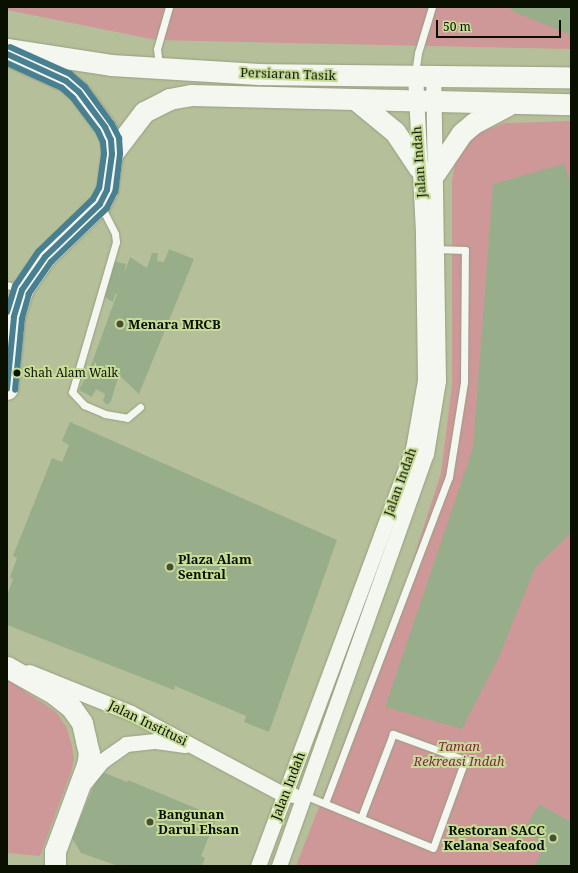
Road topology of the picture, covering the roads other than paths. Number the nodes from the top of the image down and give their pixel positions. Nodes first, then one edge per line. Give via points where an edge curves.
1 (169, 7) edge
2 (432, 7) edge
3 (7, 49) edge
4 (7, 54) edge
5 (159, 68) junction
6 (424, 76) junction
7 (571, 77) edge
8 (356, 100) junction
9 (424, 102) junction
10 (510, 104) junction
11 (571, 104) edge
12 (112, 154) junction
13 (427, 171) junction
14 (100, 204) junction
15 (436, 249) junction
16 (14, 288) edge
17 (7, 389) edge
18 (140, 407) dead end
19 (10, 668) edge
20 (196, 746) junction
21 (75, 794) junction
22 (284, 794) junction
23 (304, 795) junction
24 (325, 803) junction
25 (361, 818) junction
26 (55, 866) edge
27 (258, 866) edge
28 (279, 866) edge

1 - 5 lane via 157,49
2 - 6 lane via 418,53
3 - 5 main road, Persiaran Tasik via 111,65
4 - 12 main road via 66,81 79,92 105,128
5 - 6 main road, Persiaran Tasik via 259,74
6 - 7 main road, Persiaran Tasik
6 - 9 street, Jalan Indah
8 - 9 main road, Persiaran Tasik
8 - 12 main road, Persiaran Tasik via 191,95 169,99 144,112
8 - 13 main road via 395,132
9 - 10 main road, Persiaran Tasik
9 - 13 street, Jalan Indah
10 - 11 main road, Persiaran Tasik
10 - 13 main road via 462,132
12 - 14 main road via 107,190
13 - 15 street, Jalan Indah
13 - 22 street, Jalan Indah via 423,232 425,380 413,449
14 - 16 main road
14 - 18 lane via 116,234 116,242 72,392 84,405 105,414 127,418
15 - 23 street, Jalan Indah via 438,381 426,454
15 - 24 lane via 465,250 464,382 449,476
16 - 17 main road via 14,317
19 - 20 street, Jalan Institusi via 34,672 131,713
19 - 21 main road via 57,696 71,707 82,723 88,753
20 - 21 street via 156,741 126,744 102,761
20 - 22 street, Jalan Institusi
21 - 26 main road via 55,851
22 - 23 street
22 - 27 street, Jalan Indah
23 - 24 lane
23 - 28 street, Jalan Indah
24 - 25 lane
25 - 25 lane via 433,848 465,760 393,734

